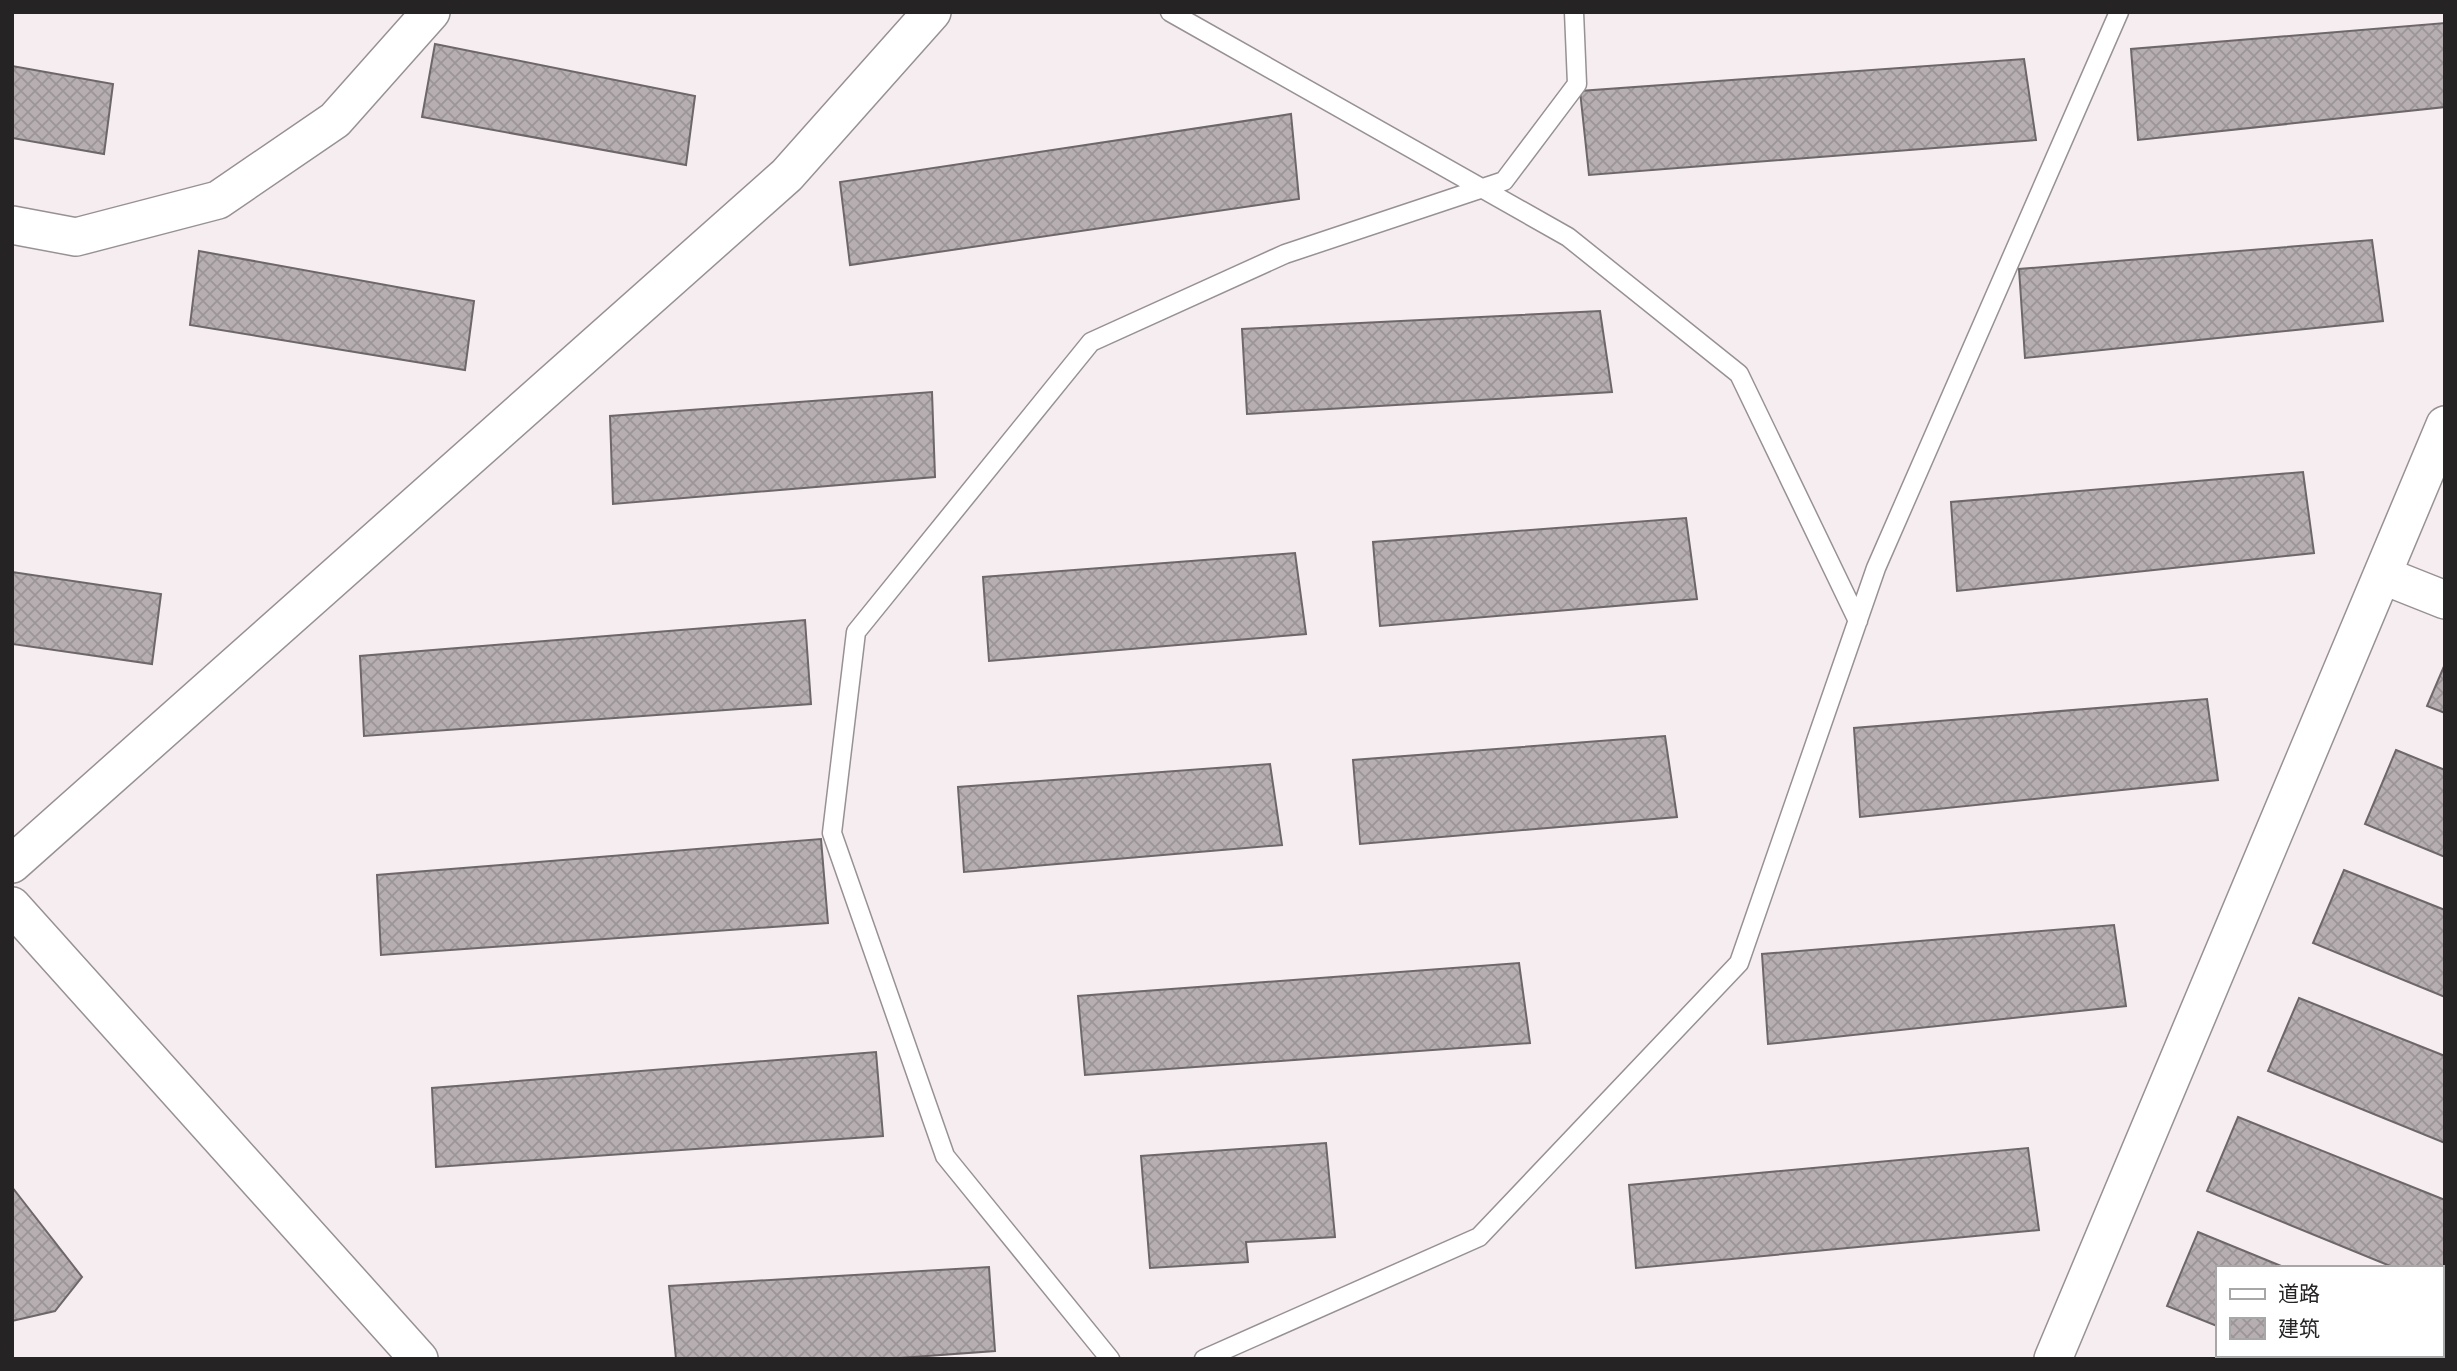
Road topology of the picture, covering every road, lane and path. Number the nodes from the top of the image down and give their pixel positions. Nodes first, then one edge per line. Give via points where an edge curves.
1 (430, 12) edge
2 (932, 12) edge
3 (1170, 12) edge
4 (1574, 12) edge
5 (2119, 12) edge
6 (1482, 188) junction
7 (12, 225) edge
8 (2445, 425) edge
9 (2382, 575) junction
10 (2445, 600) edge
11 (1858, 621) junction
12 (12, 864) edge
13 (12, 906) edge
14 (419, 1359) edge
15 (1110, 1359) edge
16 (1204, 1359) edge
17 (2053, 1359) edge

1 - 7 street via 335,120 218,200 76,237
2 - 12 street via 787,174
3 - 6 lane
4 - 6 lane via 1577,84 1504,181
5 - 11 lane
6 - 11 lane via 1569,237 1739,374
6 - 15 lane via 1285,254 1091,342 856,632 832,834 945,1156
8 - 9 street
9 - 10 street
9 - 17 street
11 - 16 lane via 1739,963 1479,1237
13 - 14 street

